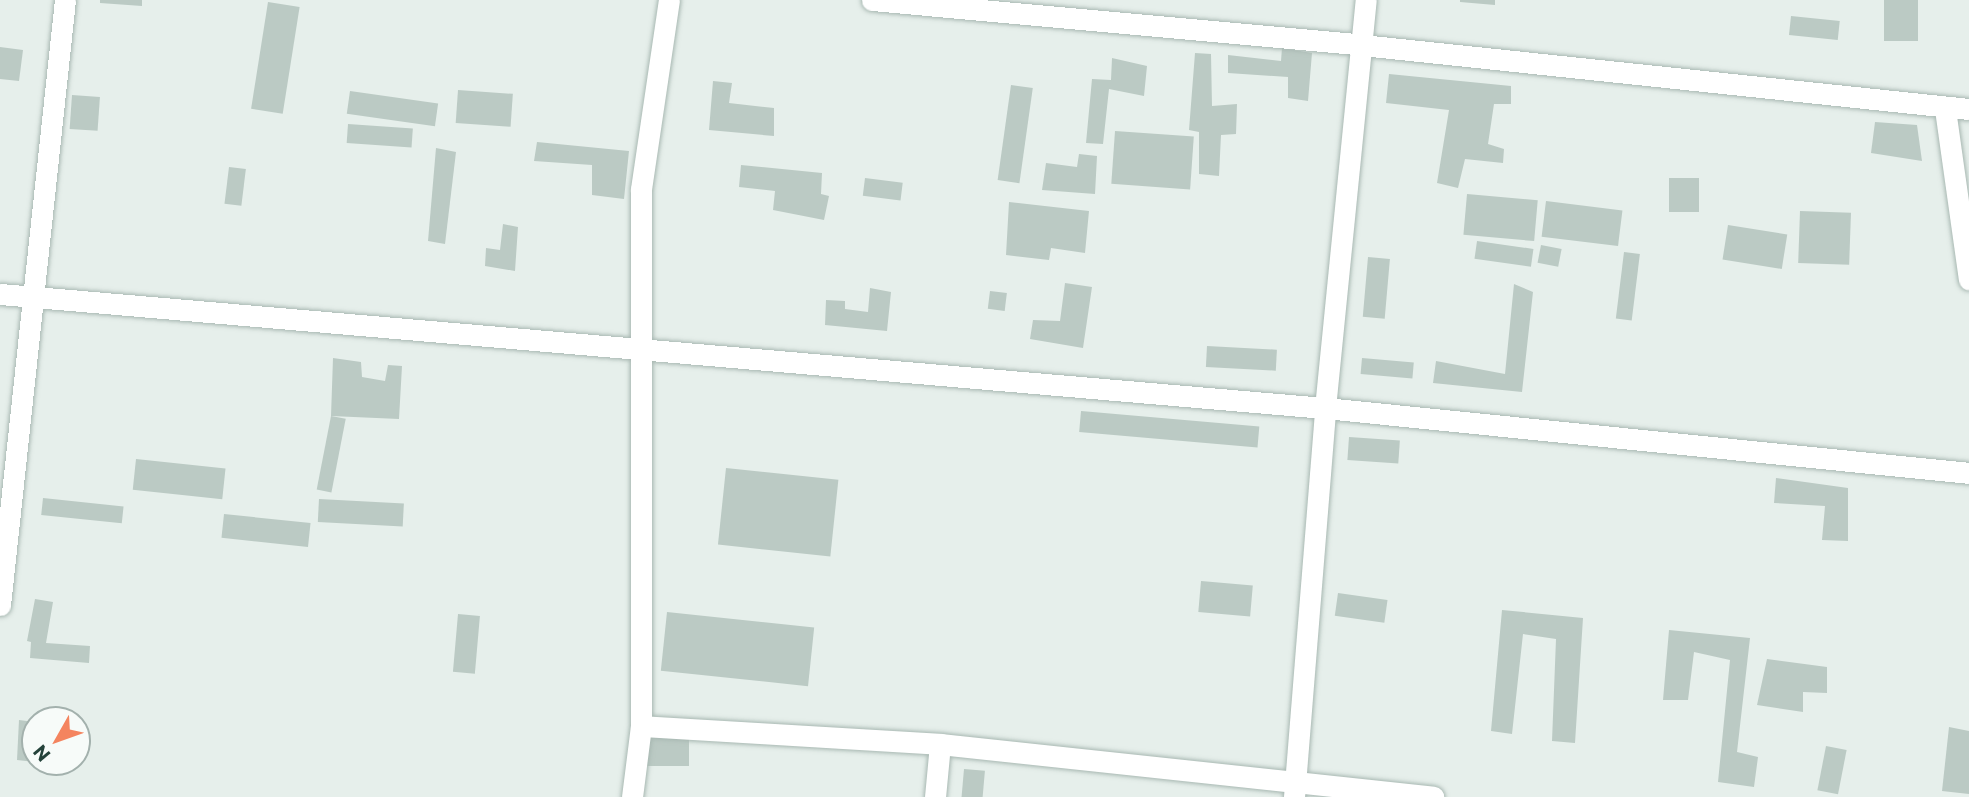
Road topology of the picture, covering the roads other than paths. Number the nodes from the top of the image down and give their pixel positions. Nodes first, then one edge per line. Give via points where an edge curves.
1 (65, 0) edge
2 (669, 0) edge
3 (872, 0) edge
4 (1366, 0) edge
5 (1362, 45) junction
6 (1945, 109) junction
7 (1969, 109) edge
8 (1969, 279) edge
9 (0, 294) edge
10 (33, 298) junction
11 (641, 352) junction
12 (1325, 408) junction
13 (1969, 473) edge
14 (0, 605) edge
15 (641, 726) junction
16 (940, 744) junction
17 (1294, 790) edge
18 (632, 797) edge
19 (935, 797) edge
20 (1433, 797) edge

1 - 10 street
2 - 11 street via 641,189
3 - 5 street
4 - 5 street
5 - 6 street
5 - 12 street
6 - 7 street
6 - 8 street
9 - 10 street
10 - 11 street
10 - 14 street
11 - 12 street
11 - 15 street
12 - 13 street
12 - 17 street
15 - 16 street
15 - 18 street
16 - 17 street
16 - 19 street
17 - 20 street

